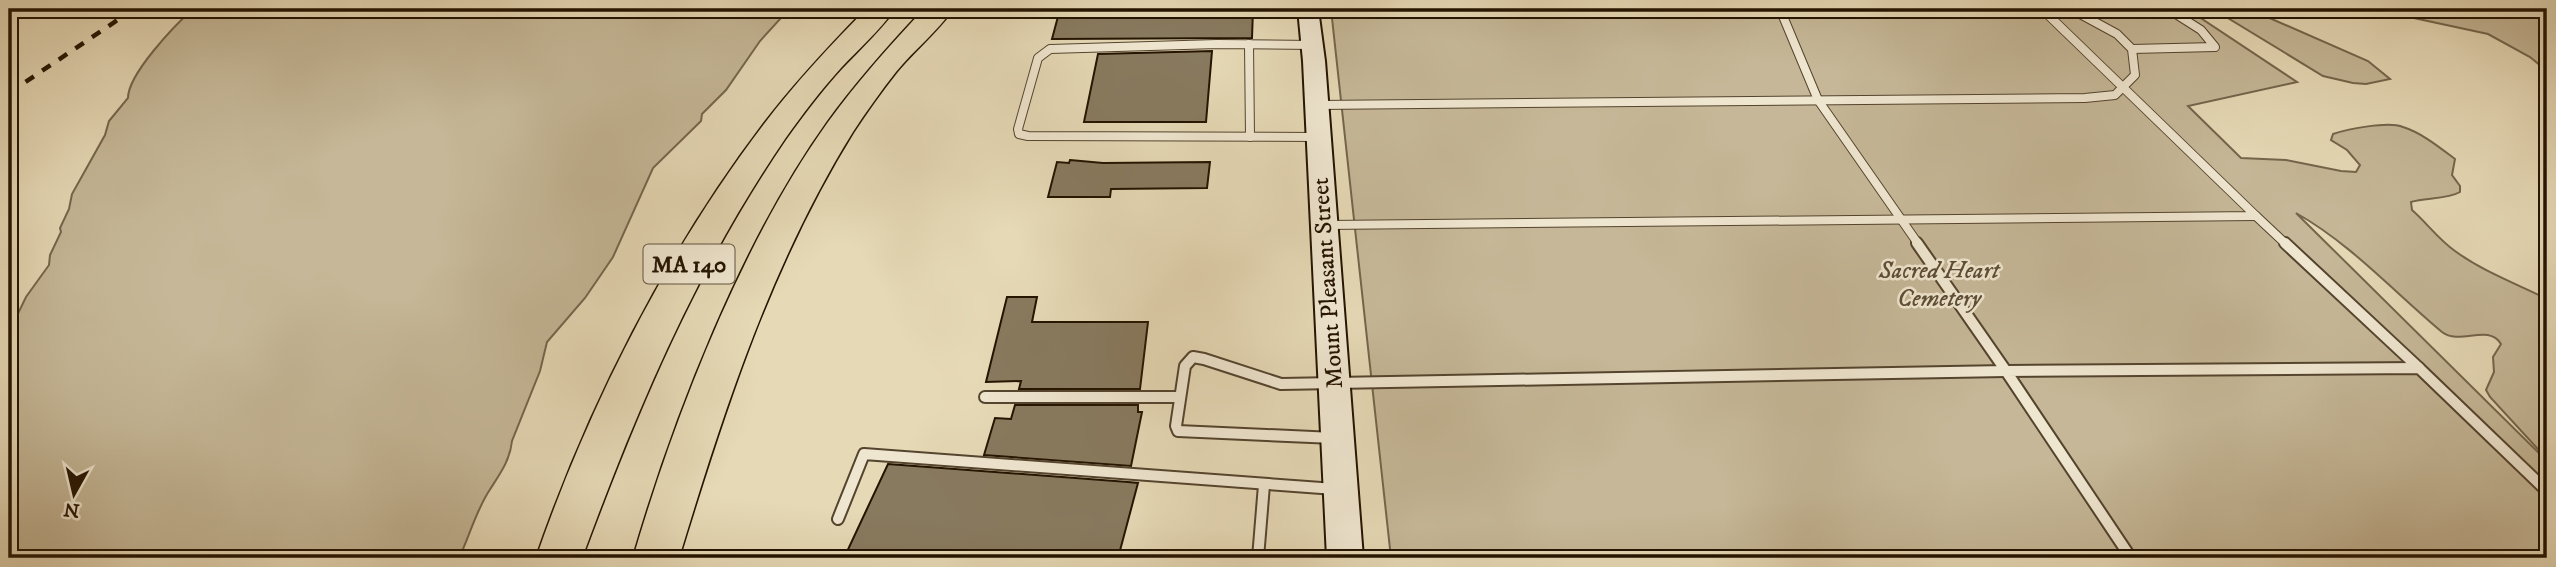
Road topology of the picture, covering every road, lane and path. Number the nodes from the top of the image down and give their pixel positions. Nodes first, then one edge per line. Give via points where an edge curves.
1 (881, 9) edge
2 (939, 9) edge
3 (1308, 9) edge
4 (1345, 9) edge
5 (1394, 9) edge
6 (1780, 9) edge
7 (2042, 9) edge
8 (2071, 9) edge
9 (2168, 9) edge
10 (1249, 44) junction
11 (1312, 45) junction
12 (2132, 50) junction
13 (2125, 88) junction
14 (1818, 100) junction
15 (1317, 105) junction
16 (1250, 137) junction
17 (1318, 137) junction
18 (2256, 216) junction
19 (1899, 219) junction
20 (1323, 225) junction
21 (2419, 368) junction
22 (2006, 371) junction
23 (1334, 382) junction
24 (985, 397) dead end
25 (1180, 397) junction
26 (1337, 439) junction
27 (1264, 485) junction
28 (1340, 489) junction
29 (2547, 491) edge
30 (838, 519) dead end
31 (559, 558) edge
32 (656, 558) edge
33 (1258, 558) edge
34 (1345, 558) edge
35 (2132, 558) edge

1 - 31 highway, MA 140 via 804,93 713,220 634,376
2 - 32 highway, MA 140 via 862,97 785,222 727,356
3 - 11 main road, Mount Pleasant Street
4 - 5 lane
6 - 14 lane
7 - 13 lane
8 - 12 lane via 2117,34
9 - 12 lane via 2212,40 2215,47
10 - 11 lane
10 - 16 lane
10 - 16 lane via 1051,49 1038,58 1018,129 1019,134 1028,136
11 - 15 main road, Mount Pleasant Street
12 - 13 lane via 2135,75
13 - 14 lane via 2115,95 2085,98
13 - 18 lane
14 - 15 lane
14 - 19 lane
15 - 17 main road, Mount Pleasant Street
16 - 17 lane
17 - 20 main road, Mount Pleasant Street
18 - 19 lane
18 - 21 lane
19 - 20 lane
19 - 22 lane
20 - 23 main road, Mount Pleasant Street
21 - 22 lane
21 - 29 lane
22 - 23 lane
22 - 35 lane
23 - 25 lane via 1281,384 1213,359 1193,357 1185,366
23 - 26 main road, Mount Pleasant Street
24 - 25 lane
25 - 26 lane via 1178,431
26 - 28 main road, Mount Pleasant Street
27 - 28 lane
27 - 30 lane via 864,454
27 - 33 lane
28 - 34 main road, Mount Pleasant Street

